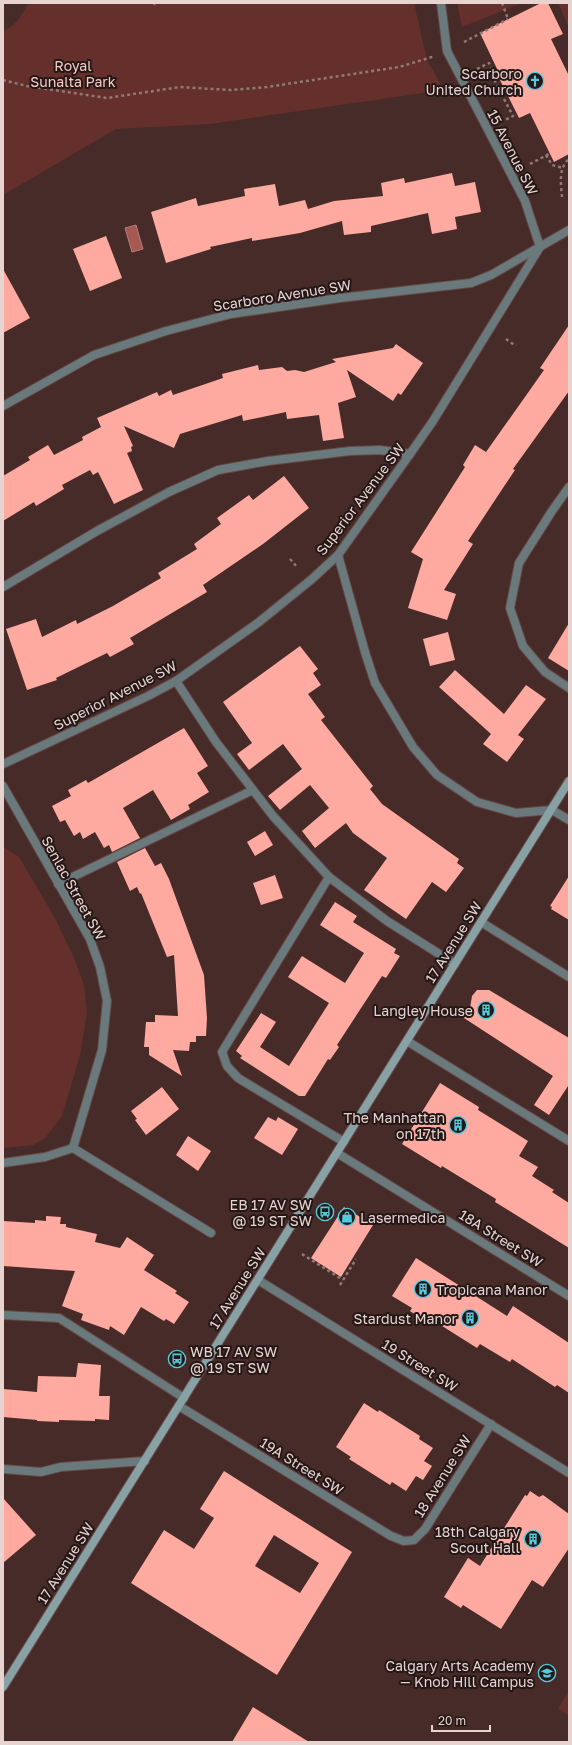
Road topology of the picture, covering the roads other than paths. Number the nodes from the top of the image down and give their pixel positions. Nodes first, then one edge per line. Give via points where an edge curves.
1 (441, 3) edge
2 (569, 230) edge
3 (540, 247) junction
4 (3, 406) edge
5 (410, 454) junction
6 (569, 487) edge
7 (338, 555) junction
8 (3, 587) edge
9 (176, 681) junction
10 (569, 688) edge
11 (3, 764) edge
12 (569, 782) edge
13 (3, 786) edge
14 (254, 790) junction
15 (552, 810) junction
16 (569, 820) edge
17 (329, 877) junction
18 (58, 884) junction
19 (481, 922) junction
20 (455, 964) junction
21 (569, 977) edge
22 (407, 1041) junction
23 (569, 1141) edge
24 (344, 1142) junction
25 (73, 1148) junction
26 (337, 1152) junction
27 (3, 1163) edge
28 (211, 1233) dead end
29 (258, 1280) junction
30 (569, 1296) edge
31 (3, 1315) edge
32 (184, 1398) junction
33 (179, 1406) junction
34 (491, 1424) junction
35 (145, 1461) junction
36 (3, 1469) edge
37 (569, 1474) edge
38 (414, 1540) joint
39 (3, 1687) edge

1 - 3 street, 15 Avenue SW via 447,51 524,201
2 - 3 street, Scarboro Avenue SW
3 - 4 street, Scarboro Avenue SW via 491,275 471,283 231,314 166,331 94,355
3 - 5 street, Superior Avenue SW
5 - 7 street, Superior Avenue SW
5 - 8 street via 380,450 350,451 218,470 169,492 117,520
6 - 10 street via 519,563 510,608 523,646 545,672
7 - 9 street, Superior Avenue SW via 259,622
7 - 15 street via 375,683 412,747 437,774 468,797 516,813
9 - 11 street, Superior Avenue SW
9 - 14 street via 216,742
12 - 15 main road, 17 Avenue SW
13 - 18 street, Senlac Street SW
14 - 17 street via 273,816
14 - 18 street
15 - 16 street
15 - 19 main road, 17 Avenue SW
17 - 20 street via 387,921
17 - 24 street via 222,1052 227,1066 238,1078
18 - 25 street, Senlac Street SW via 90,939 100,967 107,1001 102,1050
19 - 20 main road, 17 Avenue SW
19 - 21 street
20 - 22 main road, 17 Avenue SW
22 - 23 street
22 - 24 main road, 17 Avenue SW
24 - 26 main road, 17 Avenue SW
25 - 27 street via 46,1157
25 - 28 street
26 - 29 main road, 17 Avenue SW
26 - 30 street, 18A Street SW
29 - 32 main road, 17 Avenue SW
29 - 34 street, 19 Street SW
31 - 32 street via 59,1318
32 - 33 main road, 17 Avenue SW
33 - 35 main road, 17 Avenue SW
33 - 38 street, 19A Street SW via 391,1536 404,1541
34 - 37 street, 19 Street SW
34 - 38 street, 18 Avenue SW via 425,1529
35 - 36 street via 61,1467 40,1472
35 - 39 main road, 17 Avenue SW

